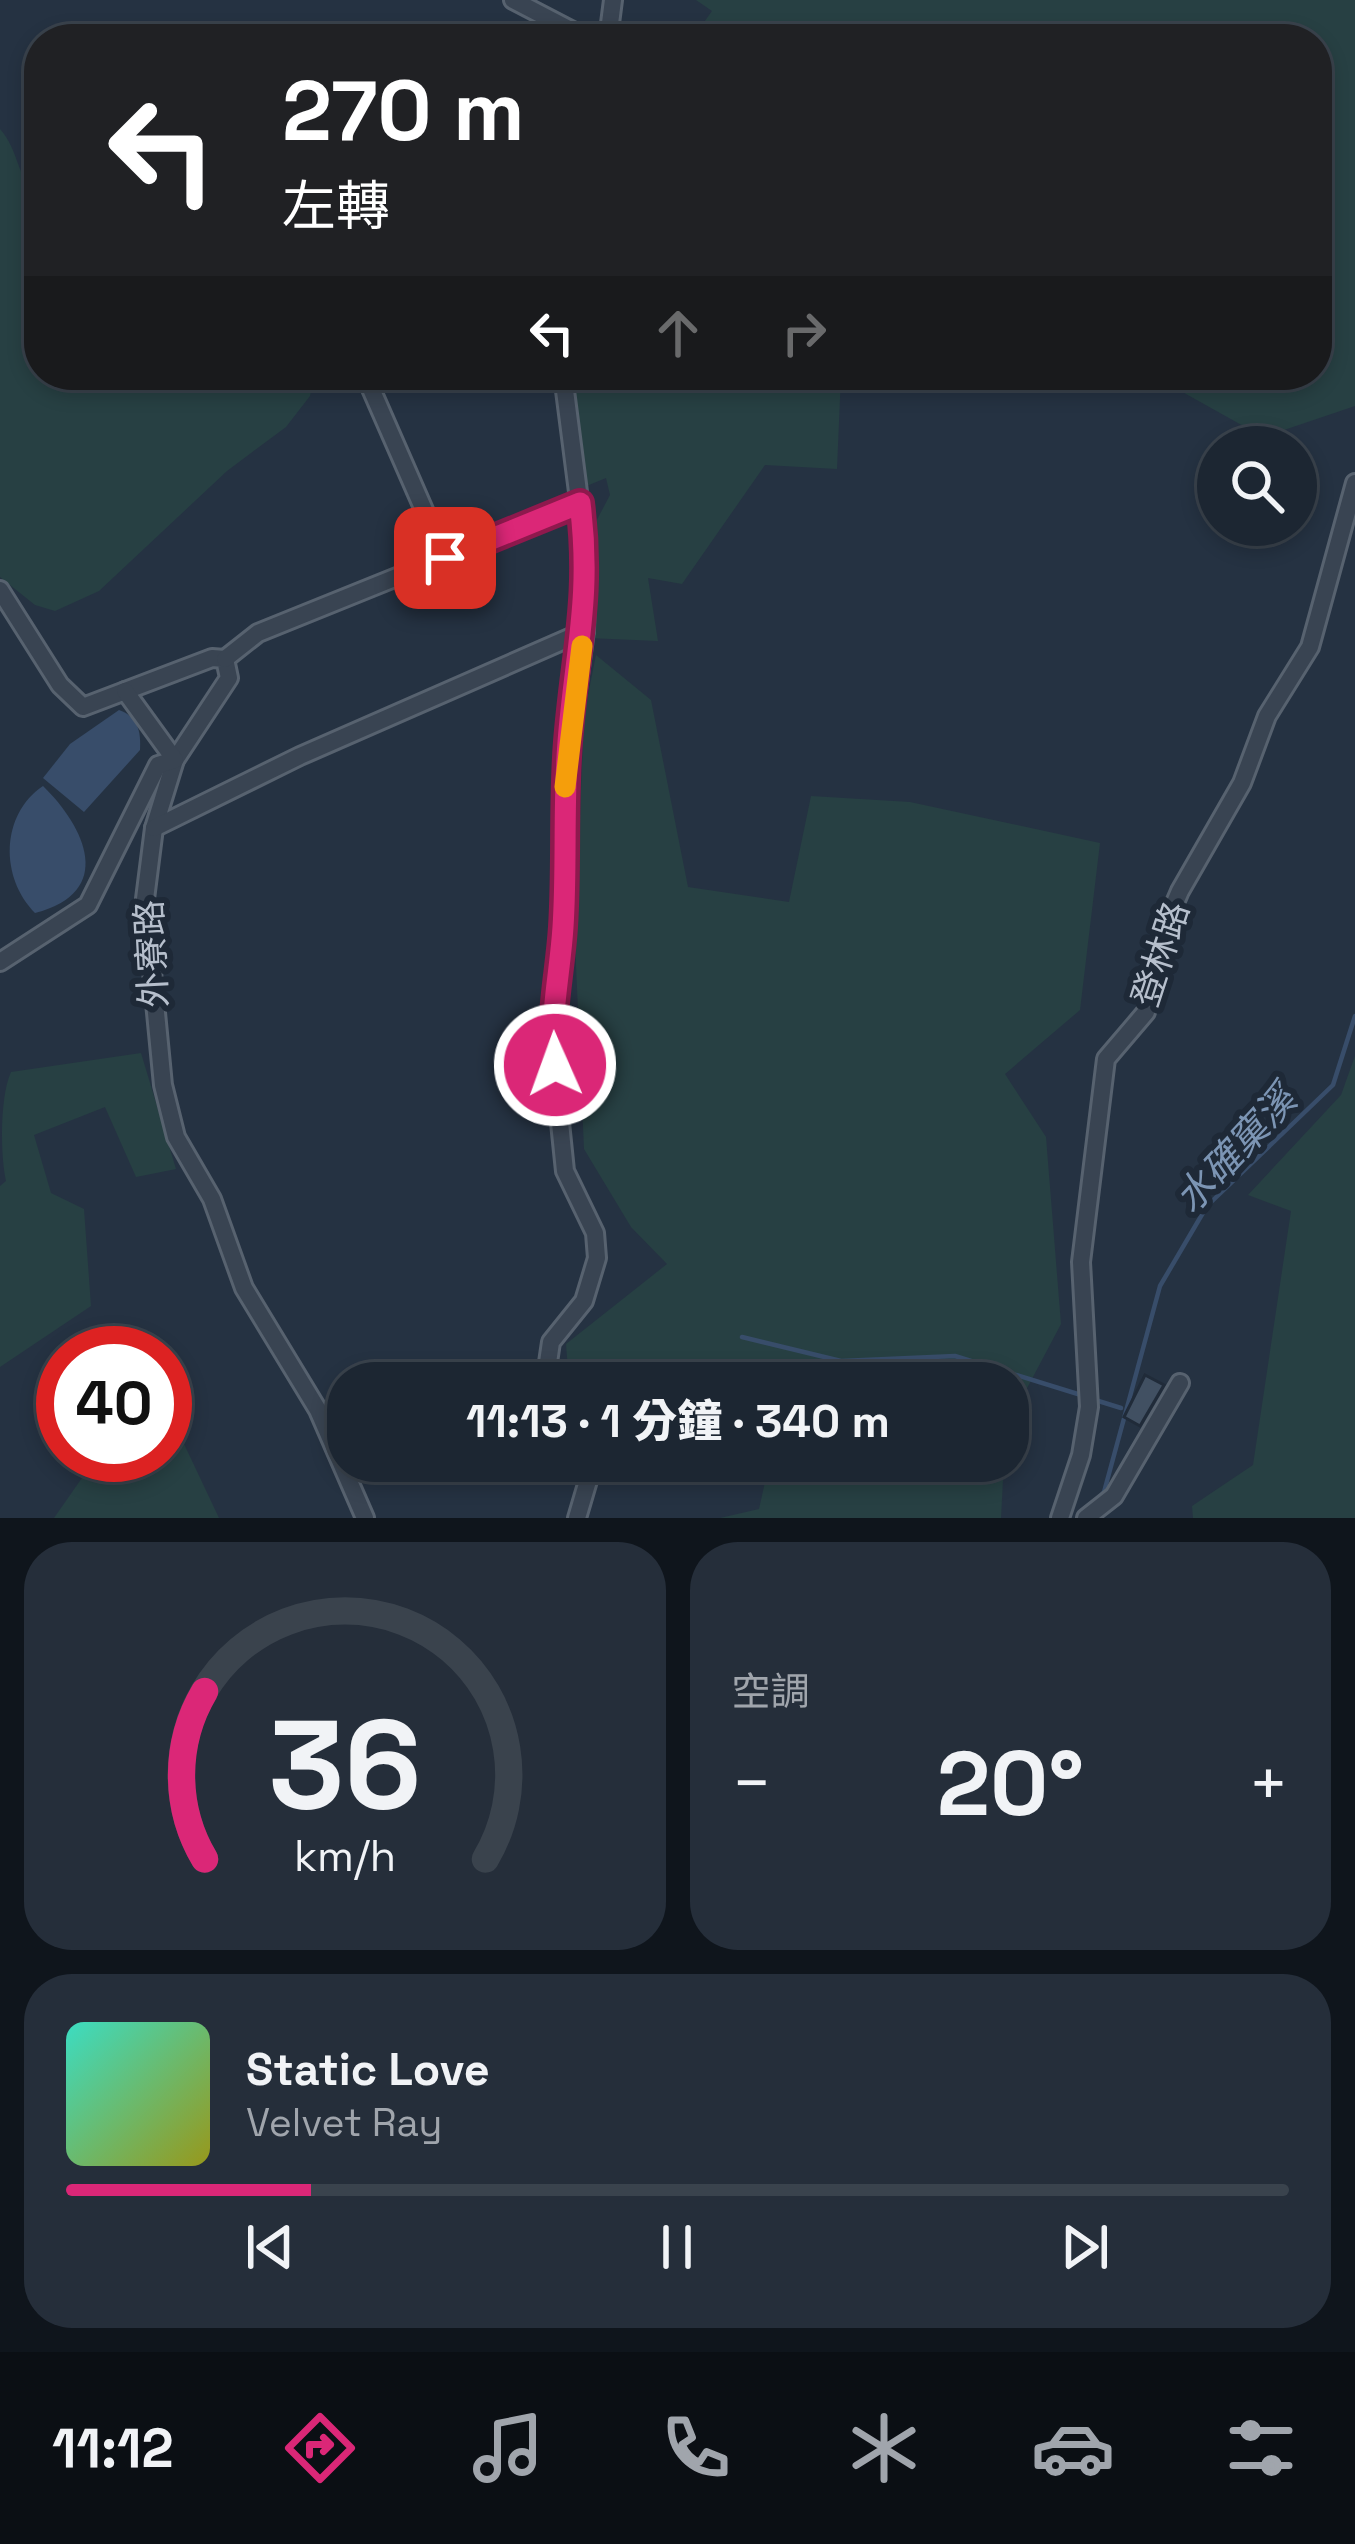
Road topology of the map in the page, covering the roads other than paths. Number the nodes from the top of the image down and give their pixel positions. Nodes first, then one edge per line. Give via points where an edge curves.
1 (514, 0) edge
2 (560, 24) edge
3 (372, 390) edge
4 (565, 390) edge
5 (1355, 483) edge
6 (580, 503) junction
7 (445, 558) junction
8 (0, 590) edge
9 (585, 631) junction
10 (225, 658) junction
11 (125, 691) junction
12 (175, 760) junction
13 (154, 828) junction
14 (0, 962) edge
15 (548, 1362) edge
16 (1180, 1383) dead end
17 (588, 1482) edge
18 (365, 1518) edge
19 (577, 1518) edge
20 (1060, 1518) edge
21 (1086, 1518) edge

1 - 2 street
3 - 7 street
4 - 6 street
5 - 20 street, 登林路 via 1310,647 1180,891 1146,1012 1106,1059 1081,1262 1089,1407
6 - 7 street
6 - 9 street
7 - 10 street via 259,633
8 - 11 street via 60,685 83,707
9 - 13 street
9 - 15 street via 571,706 563,929 550,1026 565,1171 595,1233 597,1258 584,1301 551,1342
10 - 11 street
10 - 12 street, 外寮路 via 229,679
11 - 12 street
12 - 13 street, 外寮路
12 - 14 street via 158,765 88,905
13 - 18 street, 外寮路 via 148,966 176,1137 212,1198 244,1288 318,1410
16 - 21 street via 1114,1496
17 - 19 street

